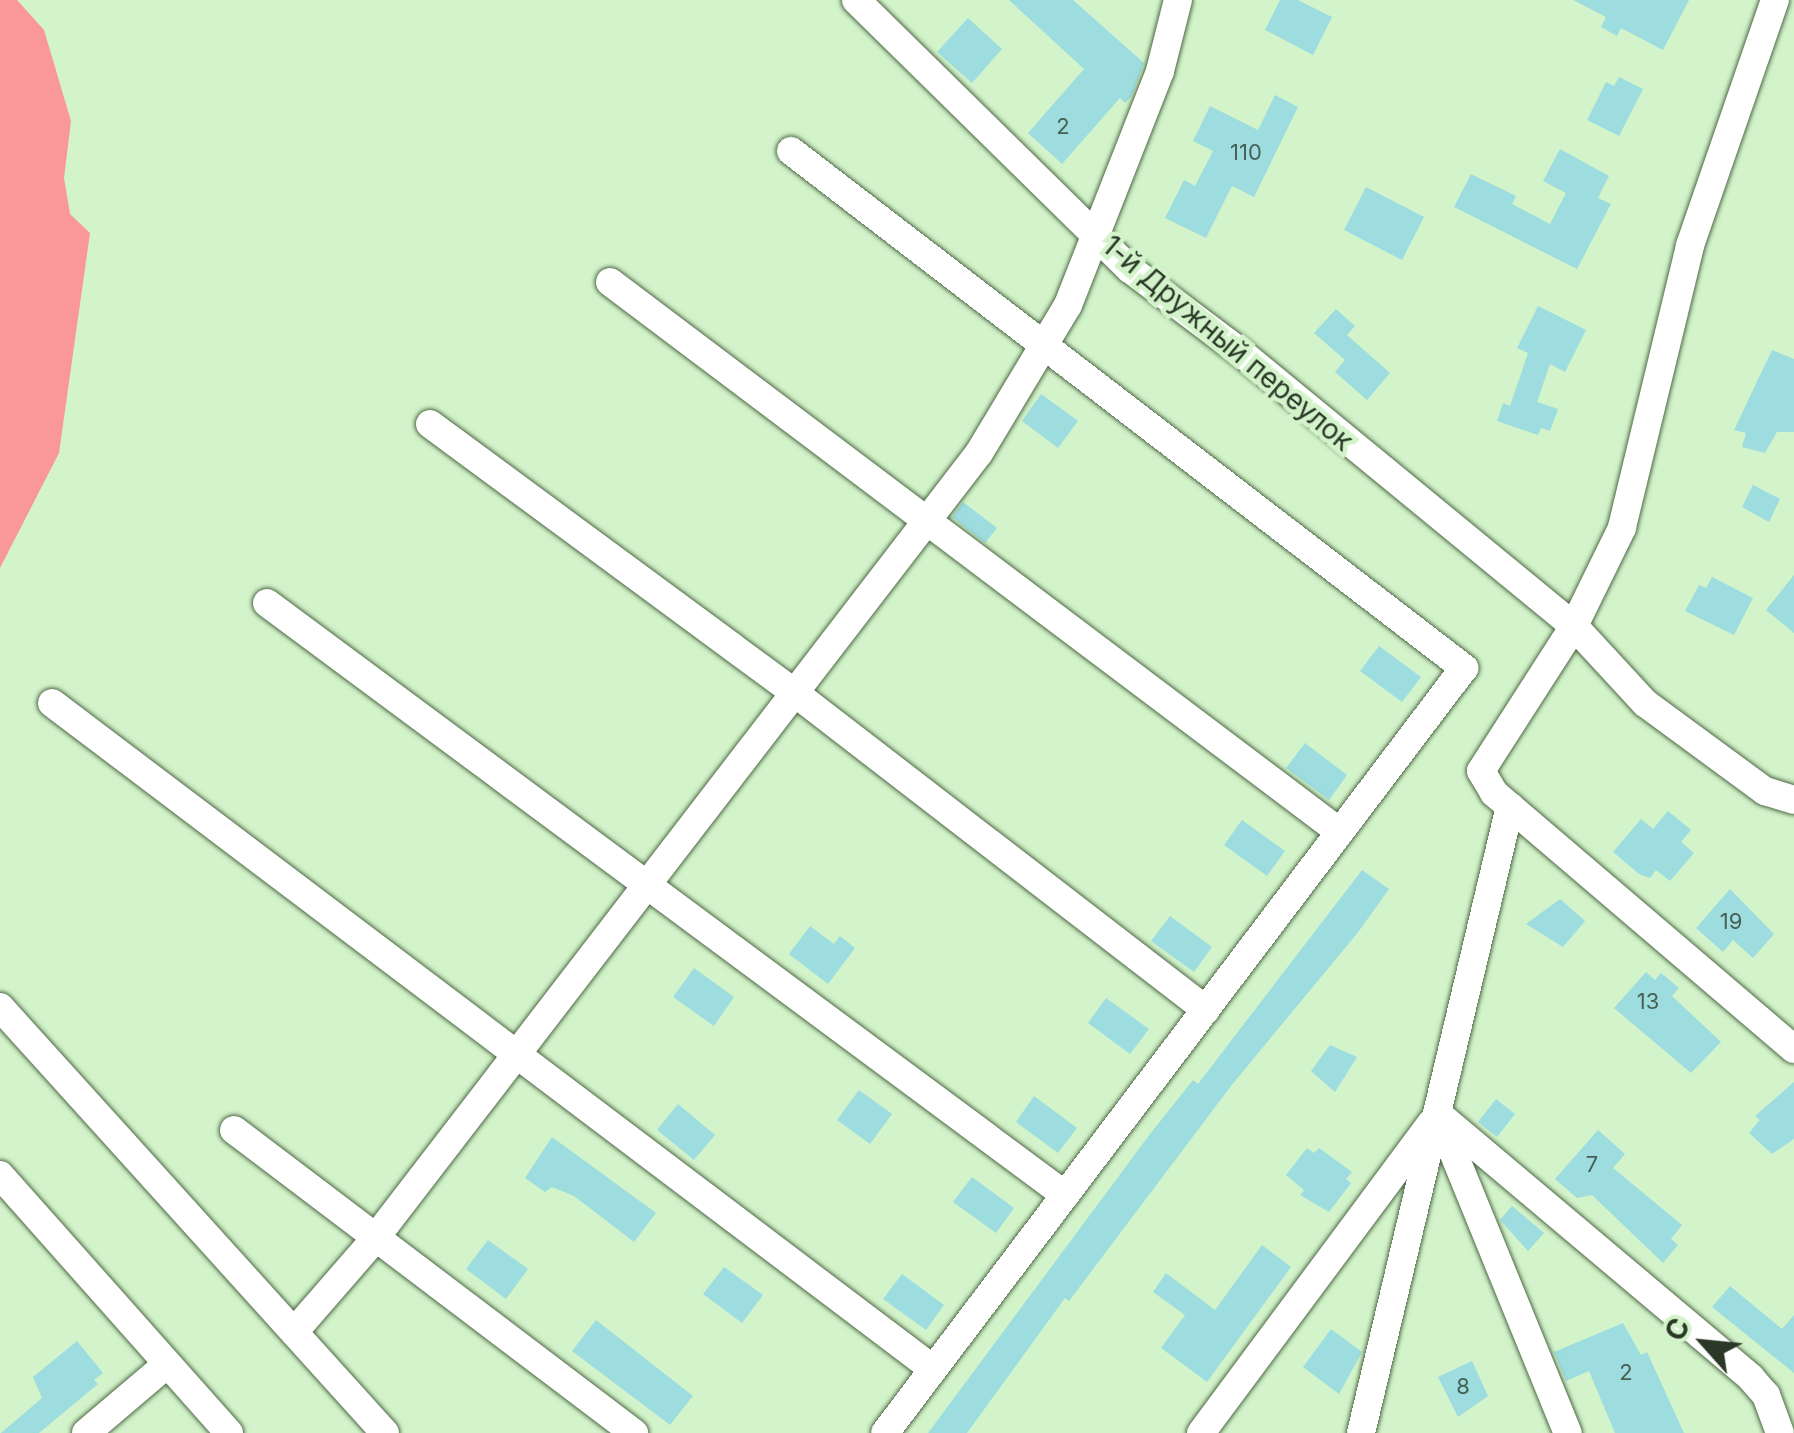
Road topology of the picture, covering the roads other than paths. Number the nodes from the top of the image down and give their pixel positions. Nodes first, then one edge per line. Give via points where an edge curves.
1 (856, 0) edge
2 (1178, 0) edge
3 (1776, 0) edge
4 (791, 151) dead end
5 (1098, 236) junction
6 (610, 282) dead end
7 (1046, 342) junction
8 (430, 424) dead end
9 (926, 523) junction
10 (267, 604) dead end
11 (1574, 626) junction
12 (795, 693) junction
13 (52, 704) dead end
14 (1794, 800) edge
15 (1510, 806) junction
16 (1340, 832) junction
17 (646, 887) junction
18 (0, 1007) edge
19 (1206, 1010) junction
20 (1794, 1049) edge
21 (518, 1053) junction
22 (1438, 1114) junction
23 (234, 1130) dead end
24 (0, 1175) edge
25 (1065, 1196) junction
26 (373, 1240) junction
27 (294, 1332) junction
28 (167, 1364) junction
29 (934, 1370) junction
30 (86, 1433) edge
31 (228, 1433) edge
32 (385, 1433) edge
33 (634, 1433) edge
34 (885, 1433) edge
35 (1201, 1433) edge
36 (1361, 1433) edge
37 (1568, 1433) edge
38 (1780, 1433) edge

1 - 5 street, 1-й Дружный переулок via 928,66 974,123
2 - 5 street via 1160,71
3 - 11 street via 1690,246 1622,528
4 - 7 street
5 - 7 street
5 - 11 street, 1-й Дружный переулок via 1130,270
6 - 9 street
7 - 9 street via 979,453
7 - 16 street via 1464,668
8 - 12 street
9 - 12 street
9 - 16 street
10 - 17 street
11 - 14 street, 1-й Дружный переулок via 1645,703 1754,784
11 - 15 street via 1484,759 1484,783
12 - 17 street
12 - 19 street
13 - 21 street
15 - 20 street
15 - 22 street
16 - 19 street
17 - 21 street
17 - 25 street
18 - 27 street
19 - 25 street
21 - 26 street
21 - 29 street
22 - 35 street
22 - 36 street
22 - 37 street
22 - 38 street via 1751,1378 1766,1395
23 - 26 street
24 - 28 street
25 - 29 street
26 - 27 street
26 - 33 street
27 - 32 street
28 - 30 street
28 - 31 street
29 - 34 street

